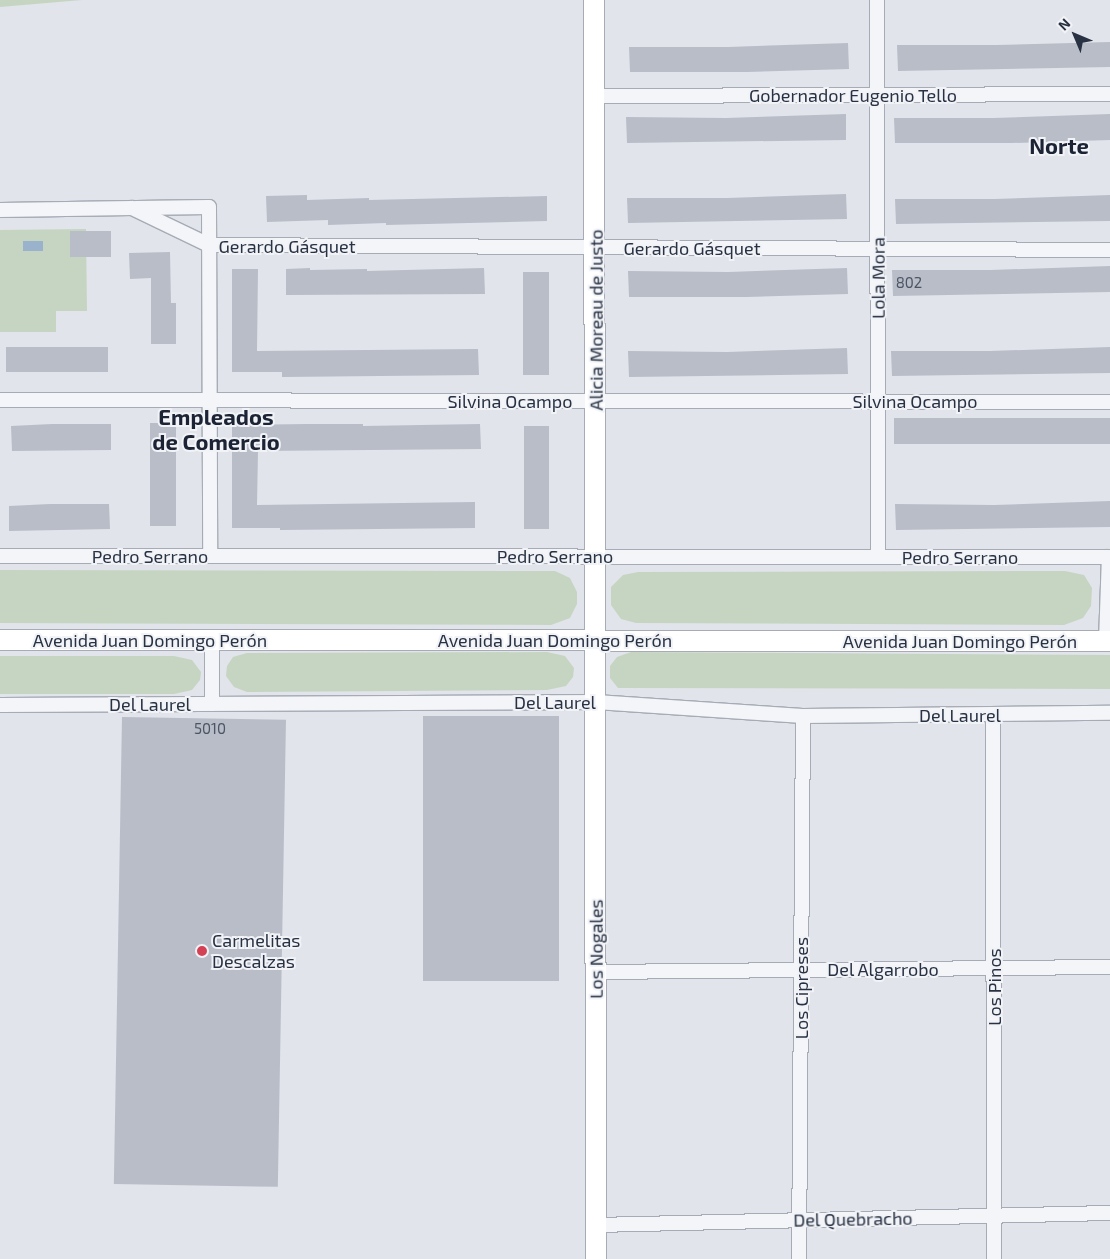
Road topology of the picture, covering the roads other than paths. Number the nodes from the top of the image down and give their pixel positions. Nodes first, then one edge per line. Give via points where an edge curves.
1 (594, 0) edge
2 (877, 0) edge
3 (877, 94) junction
4 (1110, 94) edge
5 (595, 96) junction
6 (132, 208) junction
7 (0, 210) edge
8 (209, 245) junction
9 (596, 247) junction
10 (878, 249) junction
11 (1110, 250) edge
12 (0, 400) edge
13 (209, 400) junction
14 (597, 401) junction
15 (878, 401) junction
16 (1110, 402) edge
17 (0, 556) edge
18 (210, 556) junction
19 (596, 556) junction
20 (878, 557) junction
21 (1110, 557) edge
22 (595, 639) junction
23 (0, 640) edge
24 (212, 640) junction
25 (1108, 641) edge
26 (596, 702) junction
27 (0, 704) edge
28 (212, 704) junction
29 (1110, 713) edge
30 (993, 715) junction
31 (803, 716) junction
32 (1110, 967) edge
33 (995, 968) junction
34 (801, 970) junction
35 (596, 972) junction
36 (1110, 1213) edge
37 (994, 1216) junction
38 (799, 1220) junction
39 (596, 1225) junction
40 (596, 1259) edge
41 (799, 1259) edge
42 (994, 1259) edge

1 - 5 street, Alicia Moreau de Justo
2 - 3 street, Lola Mora
3 - 4 street, Gobernador Eugenio Tello
3 - 5 street, Gobernador Eugenio Tello
3 - 10 street, Lola Mora
5 - 9 street, Alicia Moreau de Justo
6 - 7 street, Gerardo Gásquet
6 - 8 street, Gerardo Gásquet
6 - 8 street, Gerardo Gásquet via 209,207
8 - 9 street, Gerardo Gásquet
8 - 13 street
9 - 10 street, Gerardo Gásquet
9 - 14 street, Alicia Moreau de Justo
10 - 11 street, Gerardo Gásquet
10 - 15 street, Lola Mora
12 - 13 street, Silvina Ocampo
13 - 14 street, Silvina Ocampo
13 - 18 street
14 - 15 street, Silvina Ocampo
14 - 19 street, Alicia Moreau de Justo
15 - 16 street, Silvina Ocampo
15 - 20 street, Lola Mora
17 - 18 street, Pedro Serrano
18 - 19 street, Pedro Serrano
19 - 20 street, Pedro Serrano
19 - 22 street, Alicia Moreau de Justo
20 - 21 street, Pedro Serrano
21 - 25 street
22 - 24 street, Avenida Juan Domingo Perón
22 - 25 street, Avenida Juan Domingo Perón
22 - 26 street, Los Nogales
23 - 24 street, Avenida Juan Domingo Perón
24 - 28 street
26 - 28 street, Del Laurel
26 - 31 street, Del Laurel
26 - 35 street, Los Nogales
27 - 28 street, Del Laurel
29 - 30 street, Del Laurel
30 - 31 street, Del Laurel
30 - 33 street, Los Pinos
31 - 34 street, Los Cipreses
32 - 33 street, Del Algarrobo
33 - 34 street, Del Algarrobo
33 - 37 street, Los Pinos
34 - 35 street, Del Algarrobo
34 - 38 street, Los Cipreses
35 - 39 street, Los Nogales
36 - 37 street, Del Quebracho
37 - 38 street, Del Quebracho
37 - 42 street, Los Pinos
38 - 39 street, Del Quebracho
38 - 41 street, Los Cipreses
39 - 40 street, Los Nogales

